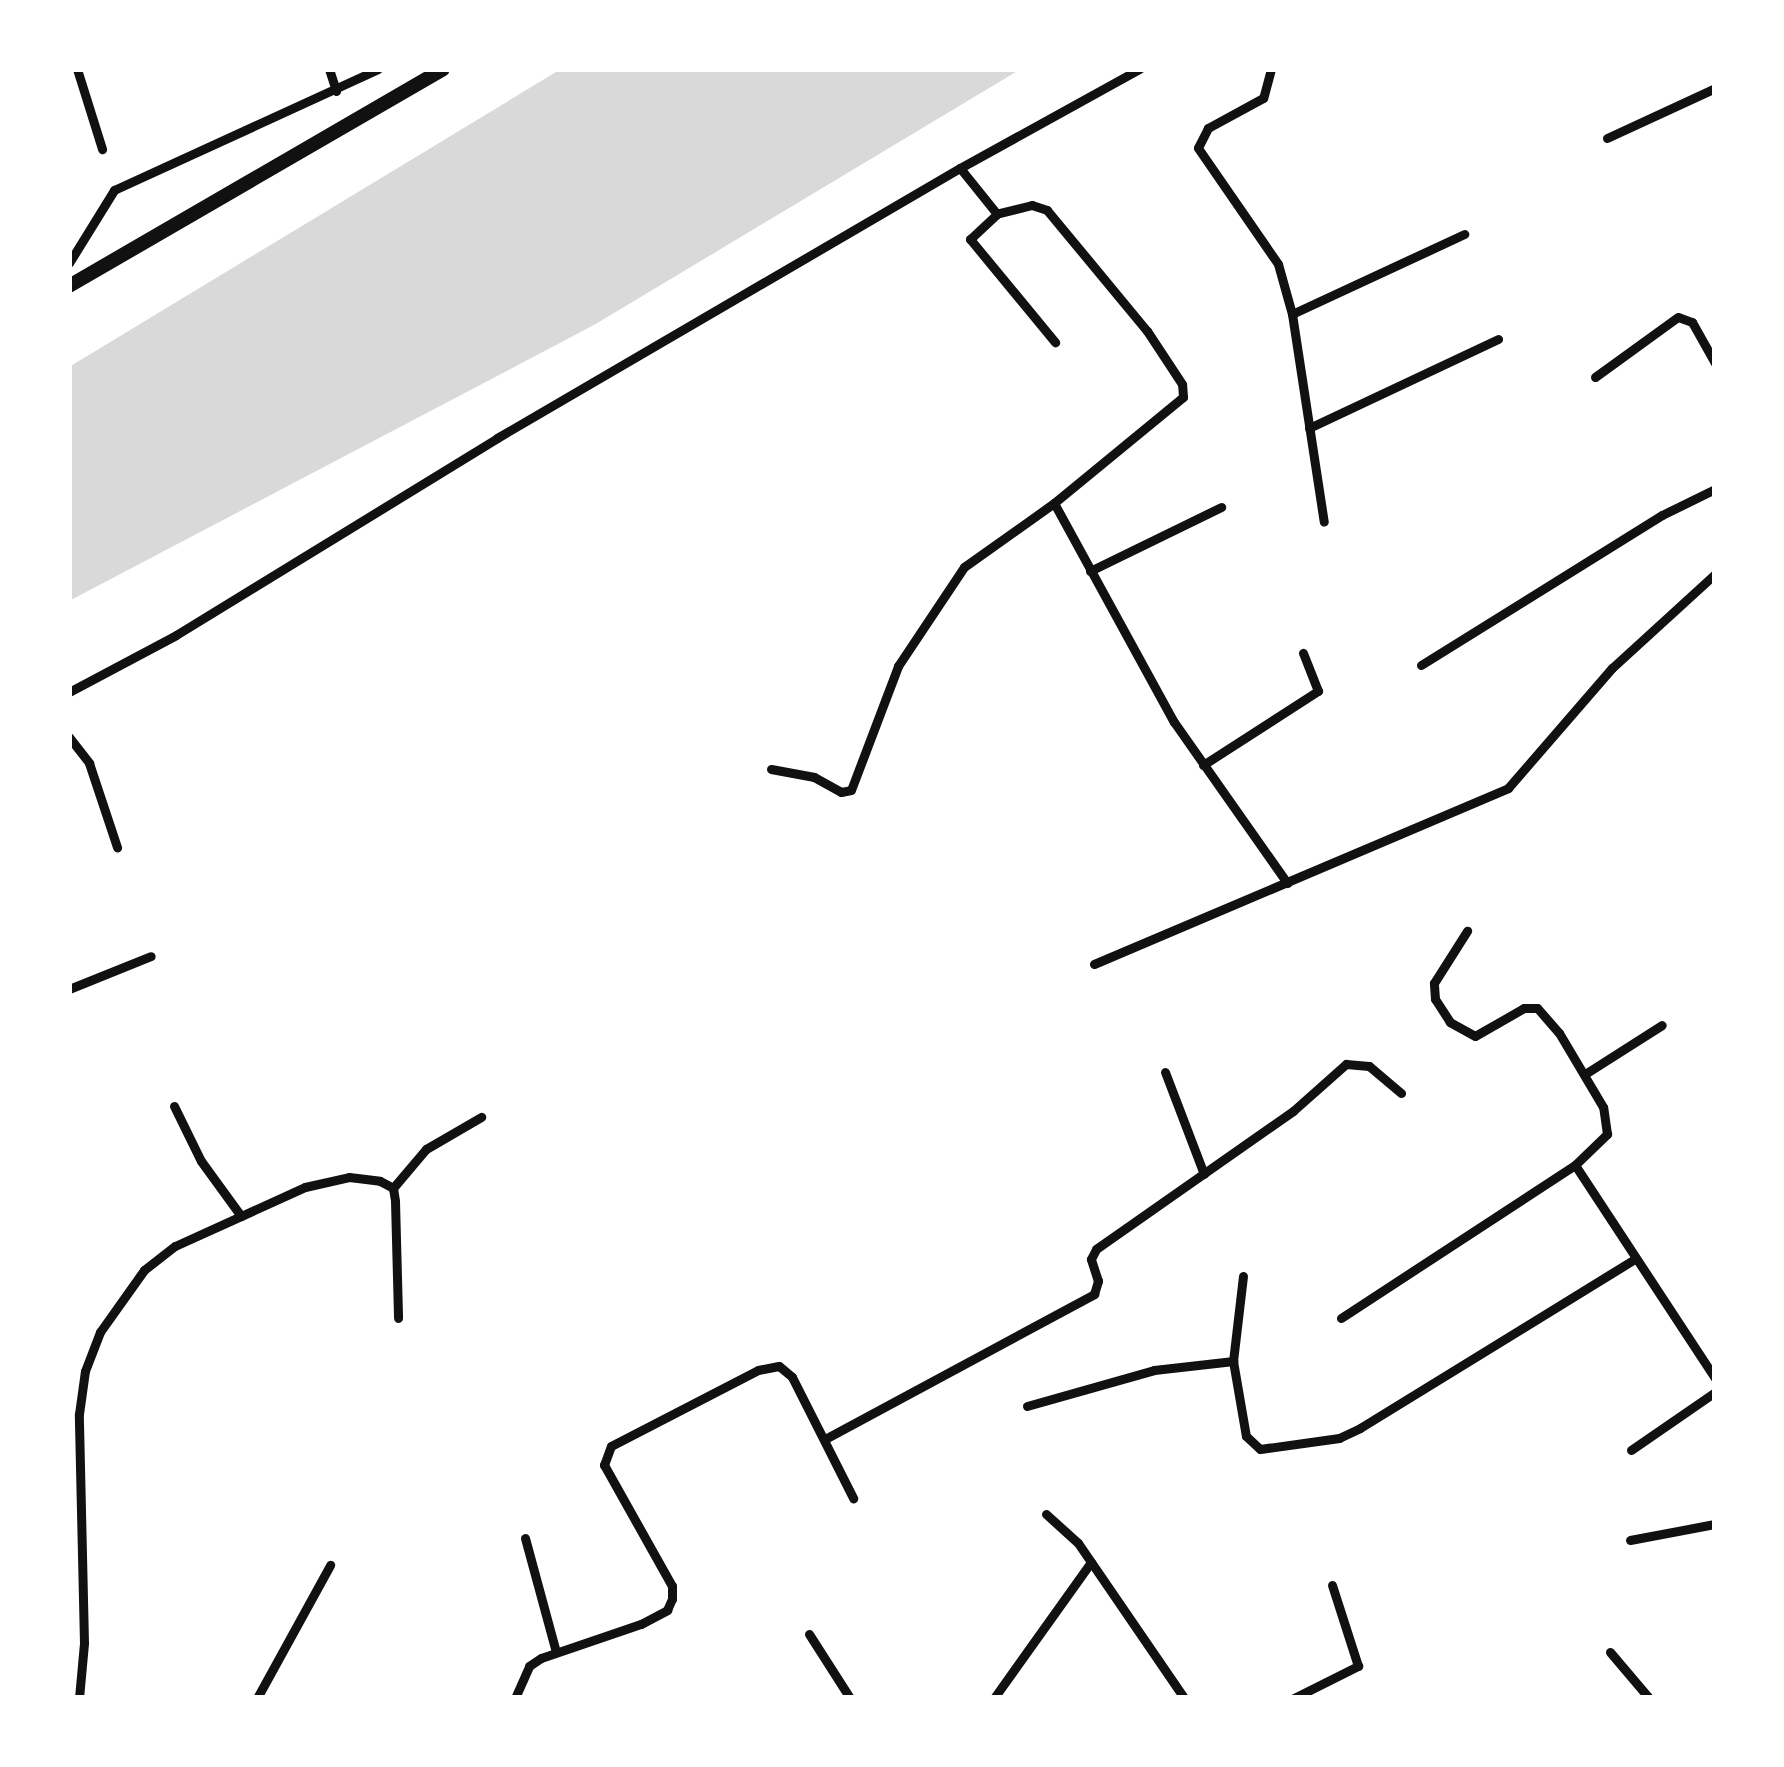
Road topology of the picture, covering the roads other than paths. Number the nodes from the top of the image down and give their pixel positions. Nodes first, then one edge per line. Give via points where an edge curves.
1 (77, 69) edge
2 (329, 69) edge
3 (378, 69) edge
4 (443, 69) edge
5 (1139, 69) edge
6 (1270, 69) edge
7 (1715, 88) edge
8 (336, 91) junction
9 (1607, 138) dead end
10 (102, 149) dead end
11 (960, 168) junction
12 (997, 214) junction
13 (1465, 234) dead end
14 (69, 263) edge
15 (69, 286) edge
16 (1292, 314) junction
17 (1498, 339) dead end
18 (1055, 342) dead end
19 (1715, 363) edge
20 (1595, 377) dead end
21 (1309, 428) junction
22 (1715, 489) edge
23 (1054, 503) junction
24 (1220, 507) dead end
25 (1324, 522) dead end
26 (1090, 571) junction
27 (1715, 574) edge
28 (1303, 652) dead end
29 (1421, 665) dead end
30 (69, 692) edge
31 (69, 737) edge
32 (1202, 765) junction
33 (772, 769) dead end
34 (117, 848) dead end
35 (1286, 883) junction
36 (1466, 931) dead end
37 (151, 956) dead end
38 (1094, 964) dead end
39 (69, 989) edge
40 (1662, 1025) dead end
41 (1166, 1072) dead end
42 (1585, 1074) junction
43 (1401, 1093) dead end
44 (174, 1106) dead end
45 (481, 1118) dead end
46 (1575, 1165) junction
47 (1204, 1174) junction
48 (393, 1188) junction
49 (241, 1216) junction
50 (1635, 1259) junction
51 (1243, 1276) dead end
52 (398, 1318) dead end
53 (1341, 1318) dead end
54 (1233, 1361) junction
55 (1715, 1378) edge
56 (1715, 1392) edge
57 (69, 1405) edge
58 (1027, 1406) dead end
59 (80, 1414) junction
60 (825, 1439) junction
61 (1631, 1450) dead end
62 (853, 1498) dead end
63 (1046, 1514) dead end
64 (75, 1524) edge
65 (1715, 1525) edge
66 (526, 1538) dead end
67 (1630, 1540) dead end
68 (1091, 1562) junction
69 (330, 1565) dead end
70 (1333, 1585) dead end
71 (809, 1634) dead end
72 (69, 1642) edge
73 (84, 1642) junction
74 (556, 1652) junction
75 (1610, 1652) dead end
76 (79, 1698) edge
77 (257, 1698) edge
78 (515, 1698) edge
79 (850, 1698) edge
80 (994, 1698) edge
81 (1184, 1698) edge
82 (1294, 1698) edge
83 (1649, 1698) edge

1 - 10 street
2 - 8 street
3 - 8 street
4 - 15 main road
5 - 11 street
6 - 16 street via 1263,98 1208,128 1198,148 1266,242
7 - 9 street
8 - 14 street via 114,190
11 - 12 street
11 - 30 street
12 - 18 street via 970,239
12 - 23 street via 1032,205 1047,210 1147,331 1184,390 1182,401
13 - 16 street
16 - 21 street
17 - 21 street
19 - 20 street via 1692,322 1678,317
21 - 25 street
22 - 29 street
23 - 26 street
23 - 33 street via 957,575 898,666 851,790
24 - 26 street
26 - 32 street
27 - 35 street via 1596,685 1508,788
28 - 32 street via 1319,683 1314,696
31 - 34 street via 88,763
32 - 35 street
35 - 38 street
36 - 42 street via 1434,983 1450,1022 1475,1036 1537,1008
37 - 39 street
40 - 42 street
41 - 47 street
42 - 46 street via 1609,1120 1601,1144
43 - 47 street via 1369,1066 1346,1064
44 - 49 street
45 - 48 street via 426,1149
46 - 50 street
46 - 53 street
47 - 60 street via 1096,1249 1094,1294
48 - 49 street via 329,1179
48 - 52 street
49 - 59 street via 144,1270 90,1351
50 - 54 street via 1339,1438 1251,1446
50 - 55 street
51 - 54 street
54 - 58 street via 1154,1370
56 - 61 street
57 - 59 street
59 - 64 street
60 - 62 street
60 - 74 street via 792,1377 769,1366 611,1446 604,1465 672,1599 668,1610 641,1624
63 - 68 street
64 - 73 street
65 - 67 street
66 - 74 street
68 - 80 street
68 - 81 street
69 - 77 street
70 - 82 street via 1358,1666
71 - 79 street
72 - 73 street
73 - 76 street
74 - 78 street via 529,1666
75 - 83 street

